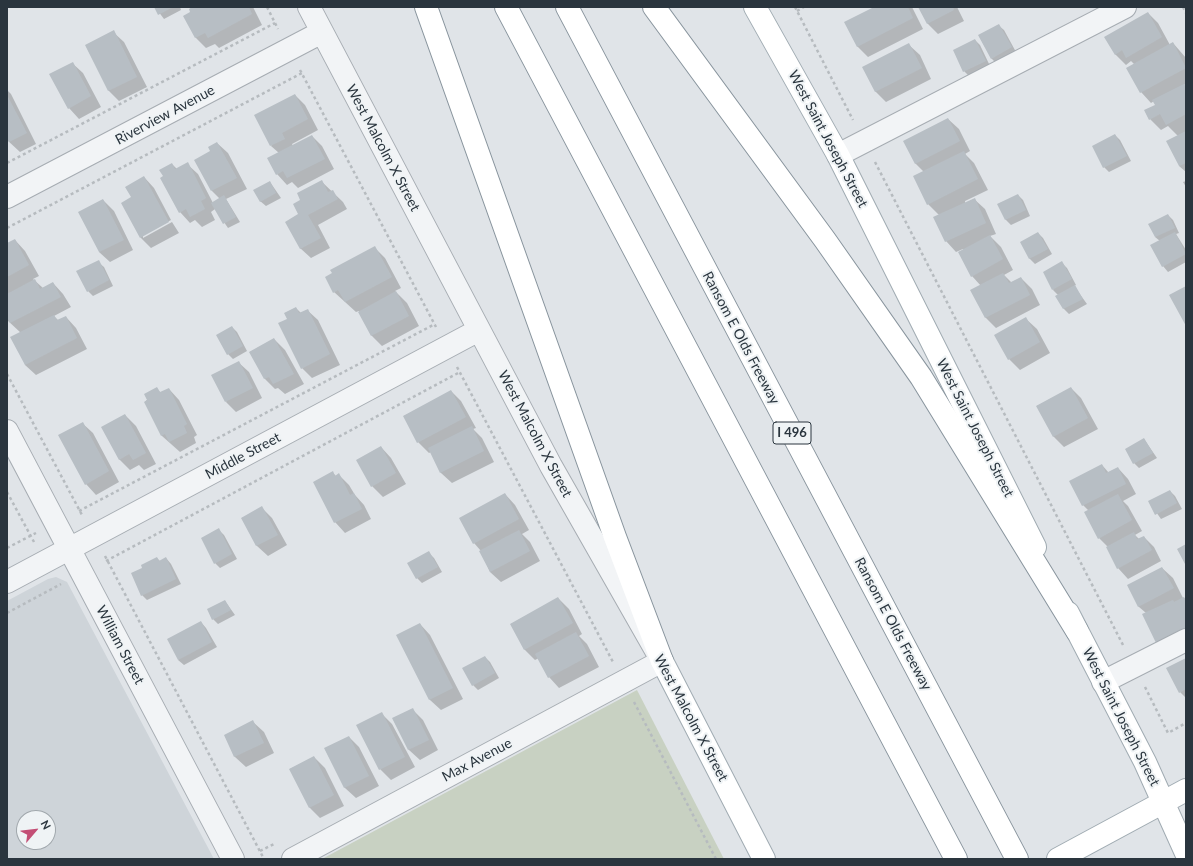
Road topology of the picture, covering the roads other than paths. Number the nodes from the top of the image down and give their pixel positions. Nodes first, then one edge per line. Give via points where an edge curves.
1 (309, 7) edge
2 (426, 7) edge
3 (506, 7) edge
4 (567, 7) edge
5 (654, 7) edge
6 (756, 7) edge
7 (1125, 7) edge
8 (322, 32) junction
9 (838, 155) junction
10 (7, 197) edge
11 (479, 330) junction
12 (7, 431) edge
13 (70, 549) junction
14 (7, 582) edge
15 (1078, 631) junction
16 (1186, 640) edge
17 (662, 662) junction
18 (1103, 682) junction
19 (1186, 790) edge
20 (1165, 803) junction
21 (1186, 852) edge
22 (233, 859) edge
23 (293, 859) edge
24 (764, 859) edge
25 (956, 859) edge
26 (1017, 859) edge
27 (1058, 859) edge

1 - 8 street, West Malcolm X Street
2 - 17 main road
3 - 25 main road
4 - 26 main road, Ransom E Olds Freeway / I 496
5 - 15 main road via 825,240 925,382
6 - 9 main road, West Saint Joseph Street
7 - 9 street
8 - 10 street, Riverview Avenue
8 - 11 street, West Malcolm X Street
9 - 15 main road, West Saint Joseph Street
11 - 13 street, Middle Street
11 - 17 street, West Malcolm X Street via 551,466
12 - 13 street, William Street
13 - 14 street, Middle Street
13 - 22 street, William Street
15 - 18 main road, West Saint Joseph Street
16 - 18 street
17 - 23 street, Max Avenue
17 - 24 main road, West Malcolm X Street
18 - 20 main road, West Saint Joseph Street
19 - 20 main road
20 - 21 main road, West Saint Joseph Street
20 - 27 main road

